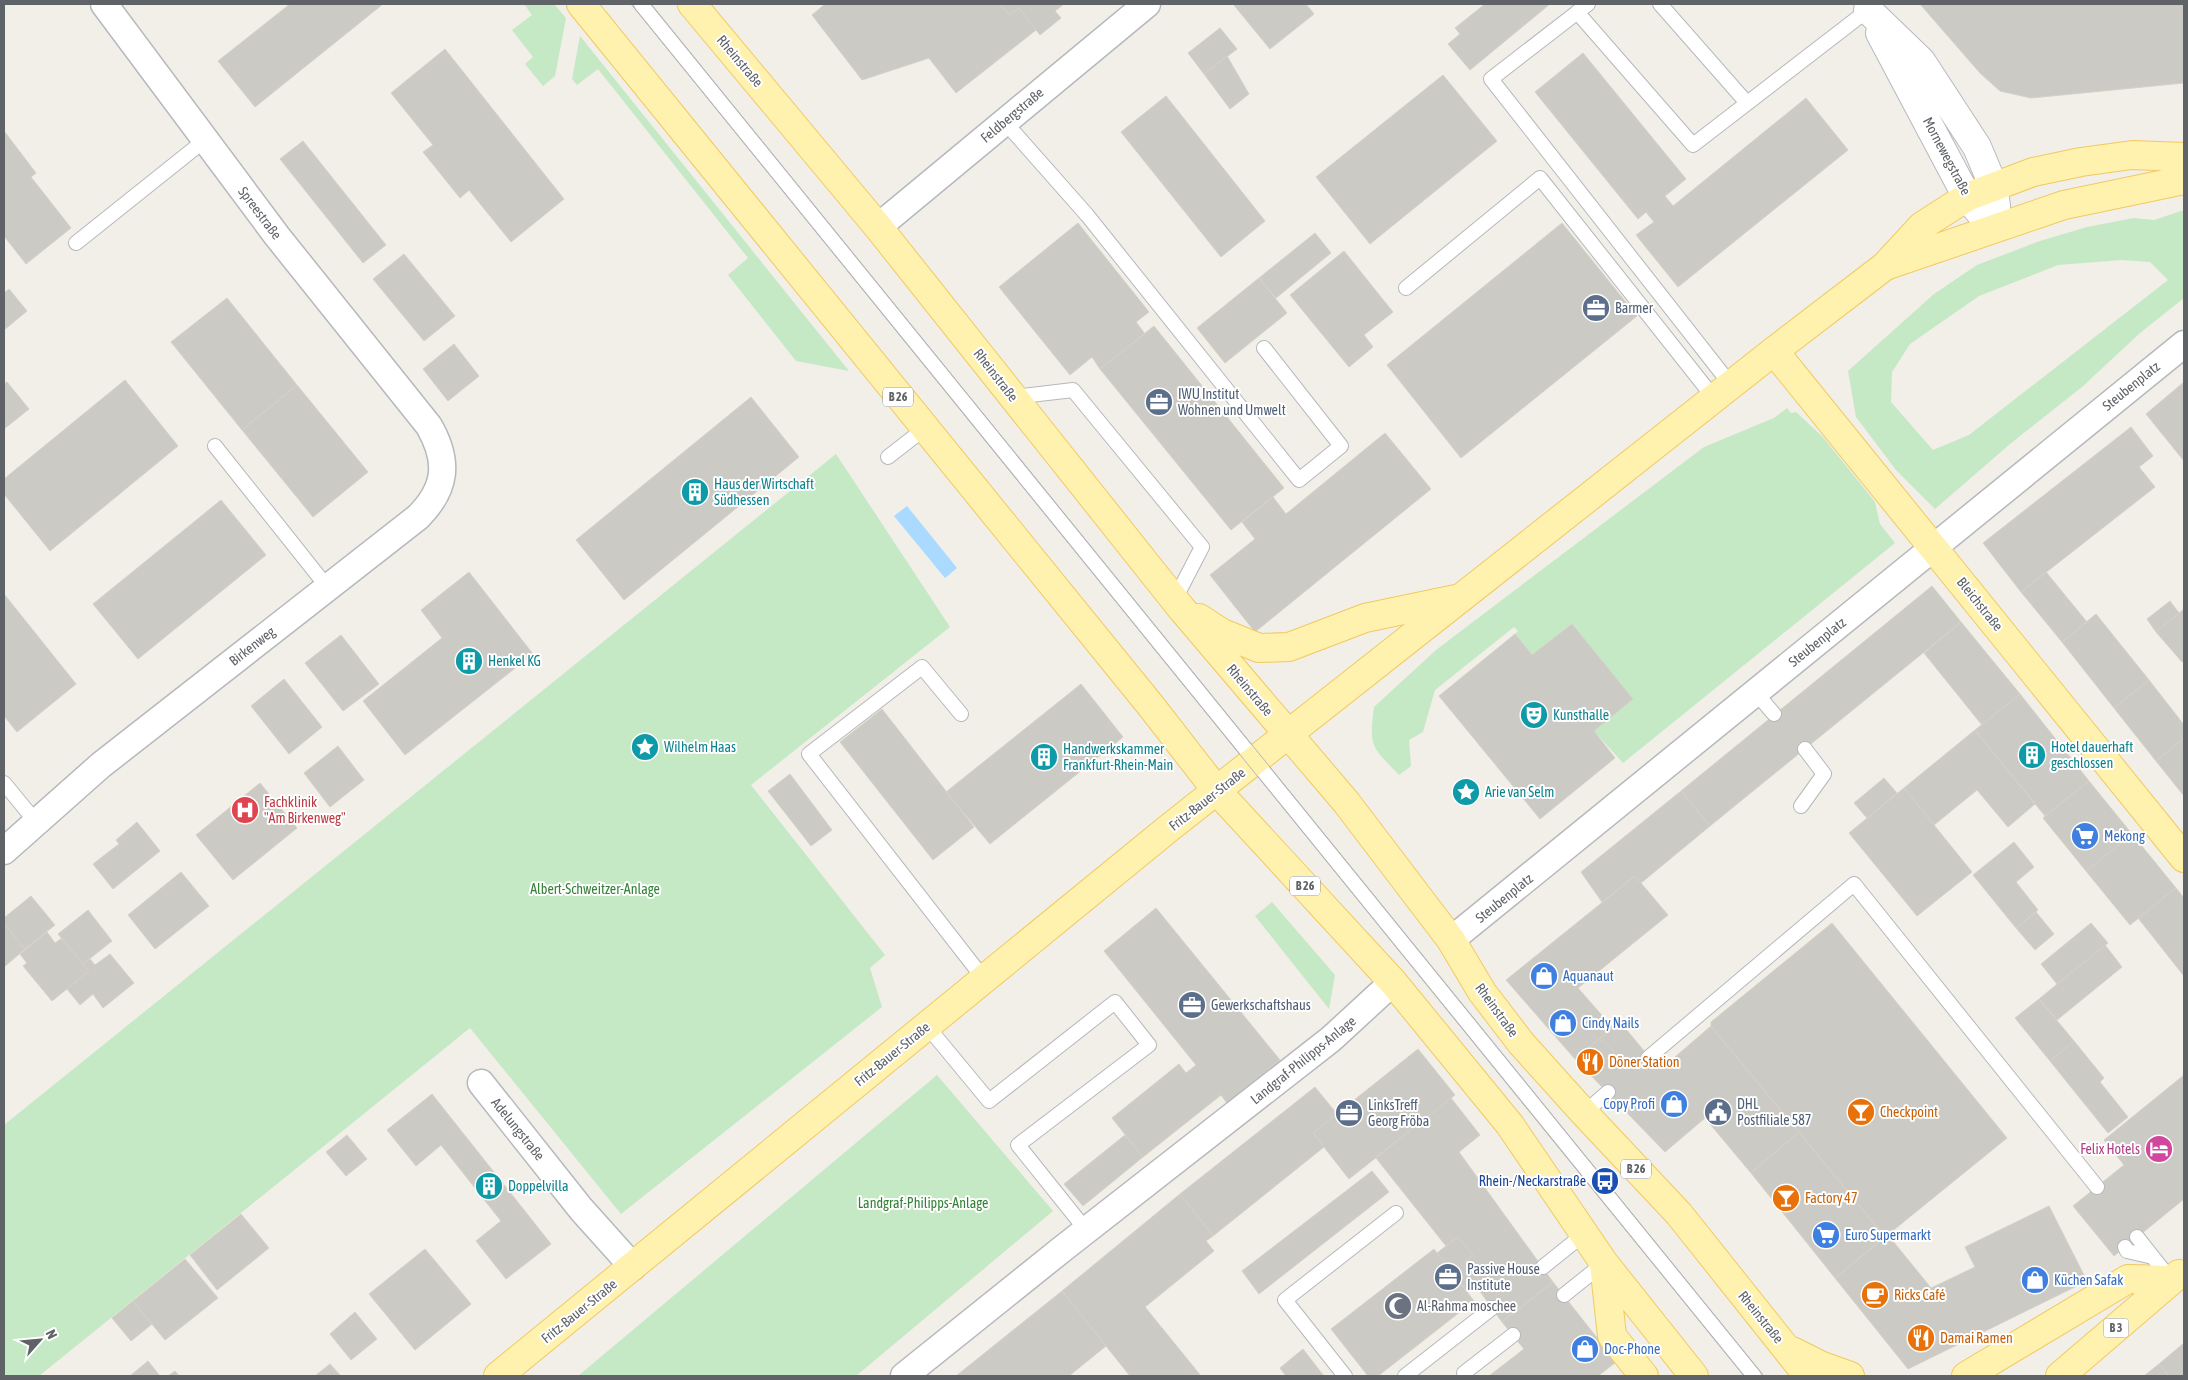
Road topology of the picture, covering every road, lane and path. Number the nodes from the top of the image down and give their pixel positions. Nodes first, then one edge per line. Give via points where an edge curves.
1 (104, 4) edge
2 (580, 4) edge
3 (641, 4) edge
4 (692, 4) edge
5 (1147, 4) edge
6 (1660, 4) edge
7 (1865, 7) edge
8 (1582, 8) edge
9 (1747, 103) junction
10 (1004, 121) junction
11 (205, 140) junction
12 (2184, 157) edge
13 (2184, 180) edge
14 (1994, 186) junction
15 (1967, 197) junction
16 (878, 228) junction
17 (1993, 228) junction
18 (76, 243) dead end
19 (1885, 266) junction
20 (1406, 288) dead end
21 (2184, 344) edge
22 (1264, 348) dead end
23 (1774, 351) junction
24 (1722, 392) junction
25 (1014, 398) junction
26 (422, 418) joint
27 (924, 429) junction
28 (215, 446) dead end
29 (888, 457) dead end
30 (1934, 546) junction
31 (328, 588) junction
32 (1460, 598) junction
33 (1178, 603) junction
34 (1756, 693) junction
35 (961, 714) dead end
36 (1774, 714) dead end
37 (1288, 734) junction
38 (1805, 749) dead end
39 (1255, 761) junction
40 (4, 783) edge
41 (1217, 791) junction
42 (1801, 806) dead end
43 (36, 822) junction
44 (4, 851) edge
45 (2184, 858) edge
46 (1451, 940) junction
47 (984, 979) junction
48 (1393, 982) junction
49 (927, 1026) junction
50 (1648, 1058) dead end
51 (481, 1083) dead end
52 (1608, 1092) dead end
53 (1584, 1113) junction
54 (2098, 1187) dead end
55 (1396, 1213) dead end
56 (1086, 1230) junction
57 (1584, 1234) junction
58 (2137, 1237) dead end
59 (2125, 1248) dead end
60 (2153, 1257) junction
61 (1604, 1263) junction
62 (633, 1267) junction
63 (1543, 1267) dead end
64 (2178, 1275) edge
65 (1564, 1295) dead end
66 (1492, 1308) dead end
67 (1513, 1335) dead end
68 (1786, 1348) junction
69 (1464, 1374) dead end
70 (2065, 1375) edge
71 (498, 1376) edge
72 (904, 1376) edge
73 (1345, 1376) edge
74 (1405, 1376) edge
75 (1644, 1376) edge
76 (1694, 1376) edge
77 (1754, 1376) edge
78 (1808, 1376) edge
79 (1850, 1376) edge
80 (1966, 1376) edge

1 - 11 street, Spreestraße
2 - 27 main road, B 26
3 - 39 lane
4 - 16 main road, Rheinstraße / B 26
5 - 10 street, Feldbergstraße
6 - 9 lane
7 - 9 lane
7 - 14 street, Mornewegstraße via 1921,62 1977,147
7 - 15 street, Mornewegstraße
8 - 9 lane via 1693,145
8 - 24 lane via 1491,79
10 - 16 street, Feldbergstraße
10 - 22 lane via 1087,215 1299,480 1341,446
11 - 18 lane
11 - 26 street, Spreestraße
12 - 14 main road via 2132,155 2081,162 2033,172
13 - 17 main road via 2064,205
14 - 15 main road
14 - 17 street, Mornewegstraße
15 - 17 street, Mornewegstraße
15 - 19 main road via 1922,226
16 - 25 main road, Rheinstraße / B 26
17 - 19 main road
19 - 23 main road
20 - 24 lane via 1540,178
21 - 30 street, Steubenplatz
23 - 24 main road
23 - 30 main road, Bleichstraße
24 - 32 main road
25 - 33 main road, Rheinstraße / B 26
25 - 33 lane via 1073,390 1202,547
26 - 31 street, Birkenweg via 434,435 442,459 440,484 434,498 418,517
27 - 29 lane
27 - 41 main road, B 26
28 - 31 lane
30 - 34 street, Steubenplatz
30 - 45 main road, Bleichstraße
31 - 43 street, Birkenweg via 101,765
32 - 33 main road via 1365,618 1303,644 1274,648 1259,648 1241,642
32 - 37 main road
33 - 37 main road, Rheinstraße / B 26
34 - 36 lane
34 - 46 street, Steubenplatz
35 - 47 lane via 922,667 809,754
37 - 39 main road, Fritz-Bauer-Straße
37 - 46 main road, Rheinstraße / B 26 via 1346,802
38 - 42 lane via 1824,774
39 - 41 main road, Fritz-Bauer-Straße
39 - 77 lane
40 - 43 lane
41 - 47 main road, Fritz-Bauer-Straße
41 - 48 main road, B 26
43 - 44 street, Birkenweg
46 - 53 main road, Rheinstraße / B 26 via 1482,992 1521,1043
47 - 49 main road, Fritz-Bauer-Straße
48 - 56 street, Landgraf-Philipps-Anlage via 1331,1040
48 - 57 main road, B 26 via 1510,1124
49 - 56 lane via 989,1101 1115,1002 1149,1045 1018,1145
49 - 62 main road, Fritz-Bauer-Straße
50 - 54 lane via 1854,884
51 - 62 street, Adelungstraße
52 - 53 lane
53 - 68 main road, Rheinstraße / B 26 via 1679,1214
55 - 73 lane via 1285,1300
56 - 72 street, Landgraf-Philipps-Anlage
57 - 61 main road, B 26
57 - 63 lane
58 - 60 lane
59 - 60 lane
60 - 64 lane
61 - 65 lane
61 - 75 main road via 1612,1336
61 - 76 main road, B 26
62 - 71 main road, Fritz-Bauer-Straße
64 - 70 main road, B 3
64 - 80 main road via 2128,1279
66 - 74 lane
67 - 69 lane
68 - 78 main road, Rheinstraße / B 26
68 - 79 main road

